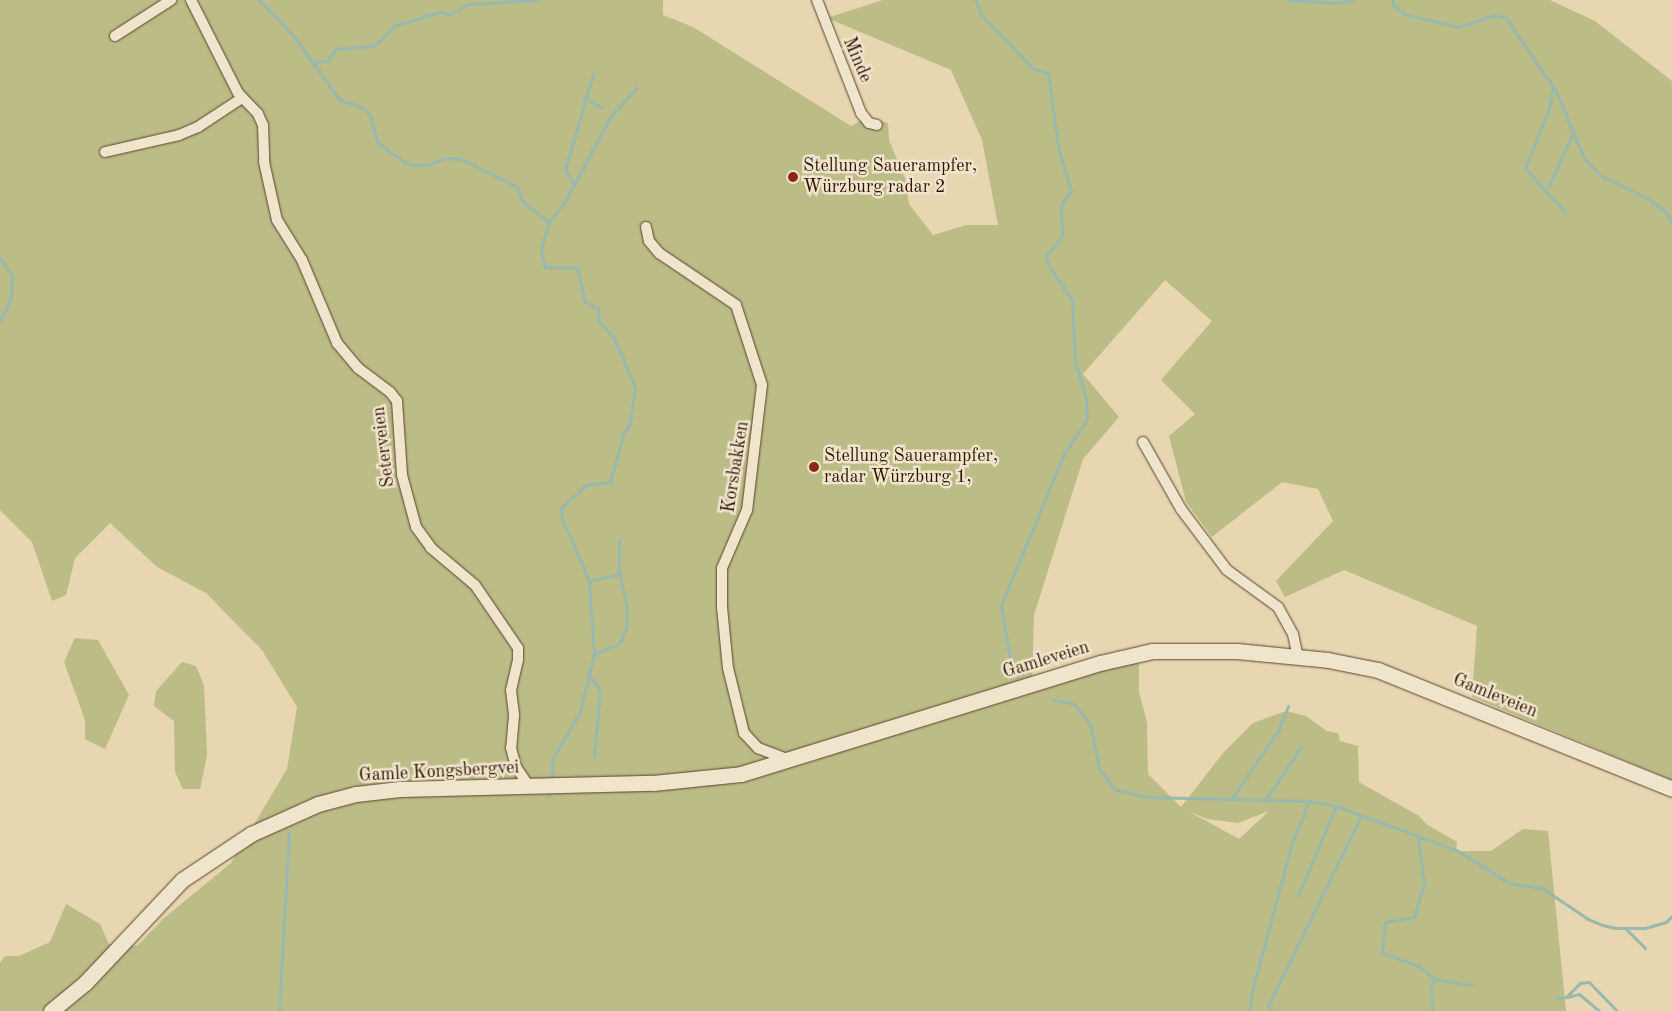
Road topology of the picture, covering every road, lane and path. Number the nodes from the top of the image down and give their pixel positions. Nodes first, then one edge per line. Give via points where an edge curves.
1 (171, 0) edge
2 (191, 0) edge
3 (817, 0) edge
4 (115, 36) dead end
5 (242, 98) junction
6 (877, 125) dead end
7 (105, 152) dead end
8 (646, 226) dead end
9 (1143, 442) dead end
10 (1298, 656) junction
11 (811, 752) joint
12 (786, 759) junction
13 (529, 786) junction
14 (1672, 789) edge
15 (51, 1011) edge

1 - 4 street
2 - 5 street, Seterveien
3 - 6 street, Minde via 861,113 869,123
5 - 7 street via 198,127 179,135
5 - 13 street, Seterveien via 258,114 263,125 264,162 277,220 302,260 337,343 358,368 397,400 402,475 416,527 431,548 476,585 518,648 511,690 514,716 511,748 516,767
8 - 12 street, Korsbakken via 650,241 659,252 736,305 764,389 745,517 722,568 722,606 728,668 744,734 758,748
9 - 10 street via 1181,508 1227,570 1278,607 1293,634
10 - 11 main road, Gamleveien via 1184,649 1120,657
10 - 14 main road, Gamleveien via 1388,673
11 - 12 main road, Gamle Kongsbergvei
12 - 13 main road, Gamle Kongsbergvei via 717,778
13 - 15 main road, Gamle Kongsbergvei via 375,791 331,800 280,820 227,848 182,880 85,983

